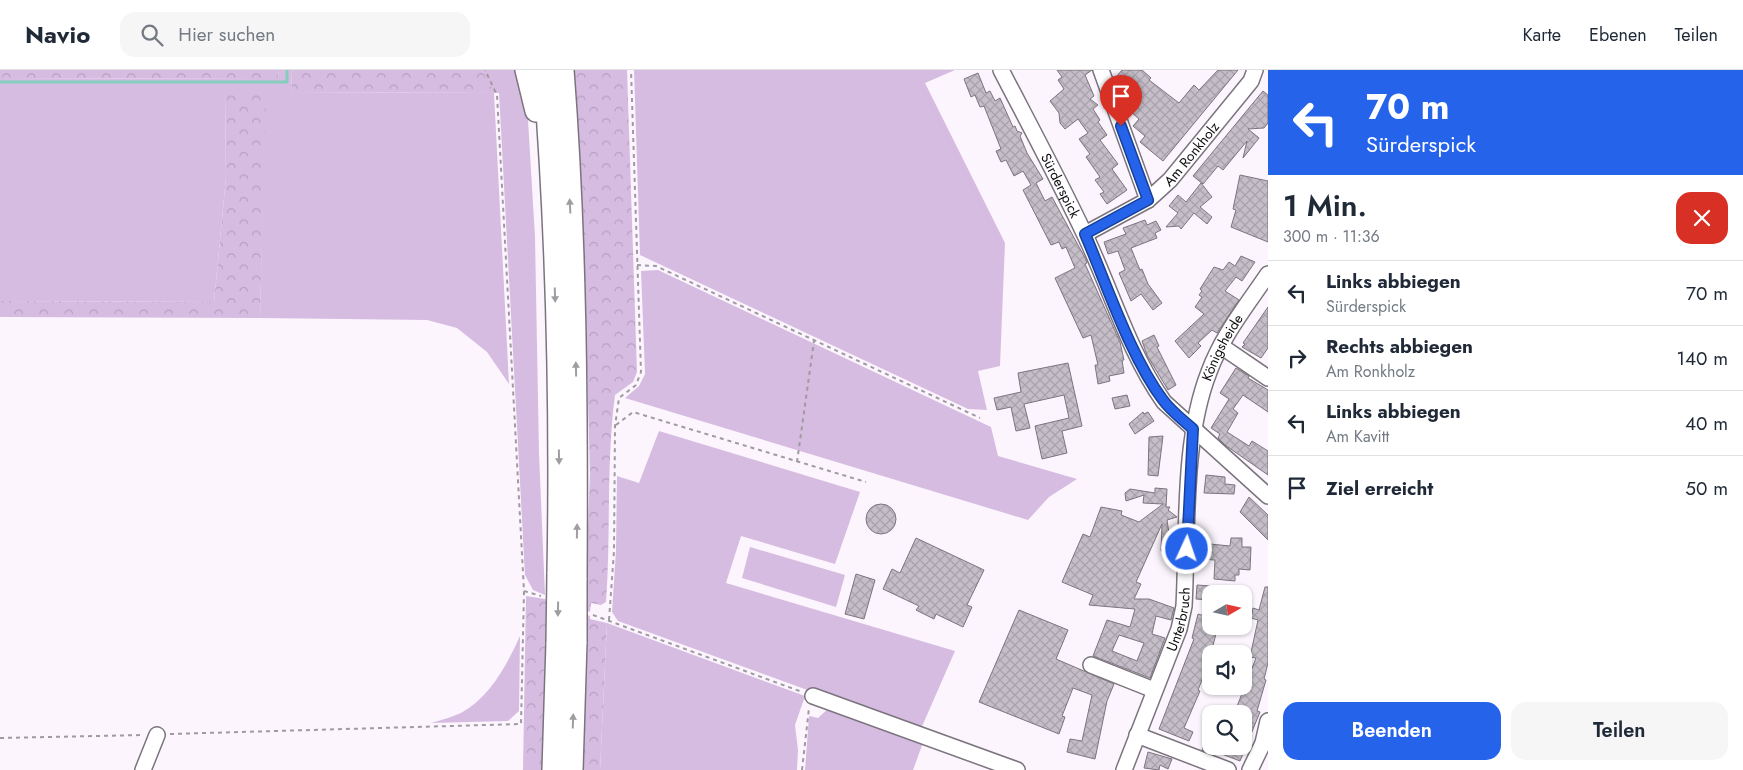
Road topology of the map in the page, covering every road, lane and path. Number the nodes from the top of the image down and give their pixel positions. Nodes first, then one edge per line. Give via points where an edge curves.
1 (485, 70) edge
2 (526, 70) edge
3 (544, 70) edge
4 (563, 70) edge
5 (631, 70) edge
6 (1001, 70) edge
7 (1101, 70) edge
8 (1255, 70) edge
9 (549, 155) junction
10 (1148, 200) junction
11 (1085, 234) junction
12 (637, 265) junction
13 (1268, 274) edge
14 (814, 340) junction
15 (1220, 346) junction
16 (1268, 378) edge
17 (980, 418) dead end
18 (615, 426) junction
19 (1193, 429) junction
20 (797, 462) junction
21 (866, 482) dead end
22 (1268, 496) edge
23 (567, 577) junction
24 (524, 591) junction
25 (545, 597) dead end
26 (592, 615) dead end
27 (609, 620) junction
28 (566, 643) junction
29 (1091, 665) dead end
30 (1154, 690) junction
31 (813, 696) junction
32 (1268, 721) edge
33 (157, 735) junction
34 (1137, 735) junction
35 (0, 738) edge
36 (143, 770) edge
37 (553, 770) edge
38 (572, 770) edge
39 (802, 770) edge
40 (1017, 770) edge
41 (1124, 770) edge
42 (1228, 770) edge
43 (1250, 770) edge

1 - 24 path via 497,95
2 - 9 highway
3 - 9 highway
23 -> 4 highway via 574,283
5 - 12 path
6 - 11 street, Sürderspick
7 - 10 street
8 - 10 street, Am Ronkholz via 1251,81 1170,180
9 -> 23 highway
10 - 11 street, Am Ronkholz
11 - 19 street, Sürderspick via 1151,383 1164,402
12 - 14 path via 656,266
12 - 18 path via 642,372 636,385 619,398
13 - 15 street, Königsheide
14 - 17 path
14 - 20 path
15 - 16 street
15 - 19 street, Königsheide via 1206,380
18 - 20 path via 632,412
18 - 27 path via 614,551
19 - 22 street, Sürderspick
19 - 30 street, Unterbruch via 1184,606 1179,629
20 - 21 path
23 - 28 highway, bridge
24 - 25 path
24 - 33 path via 522,724
26 - 27 path
27 - 31 path
28 - 37 highway
38 -> 28 highway
29 - 30 street
30 - 34 street, Unterbruch
31 - 39 path via 807,714
31 - 40 street
32 - 43 street via 1263,743
33 - 35 path
33 - 36 street
34 - 41 street, Unterbruch
34 - 42 street

